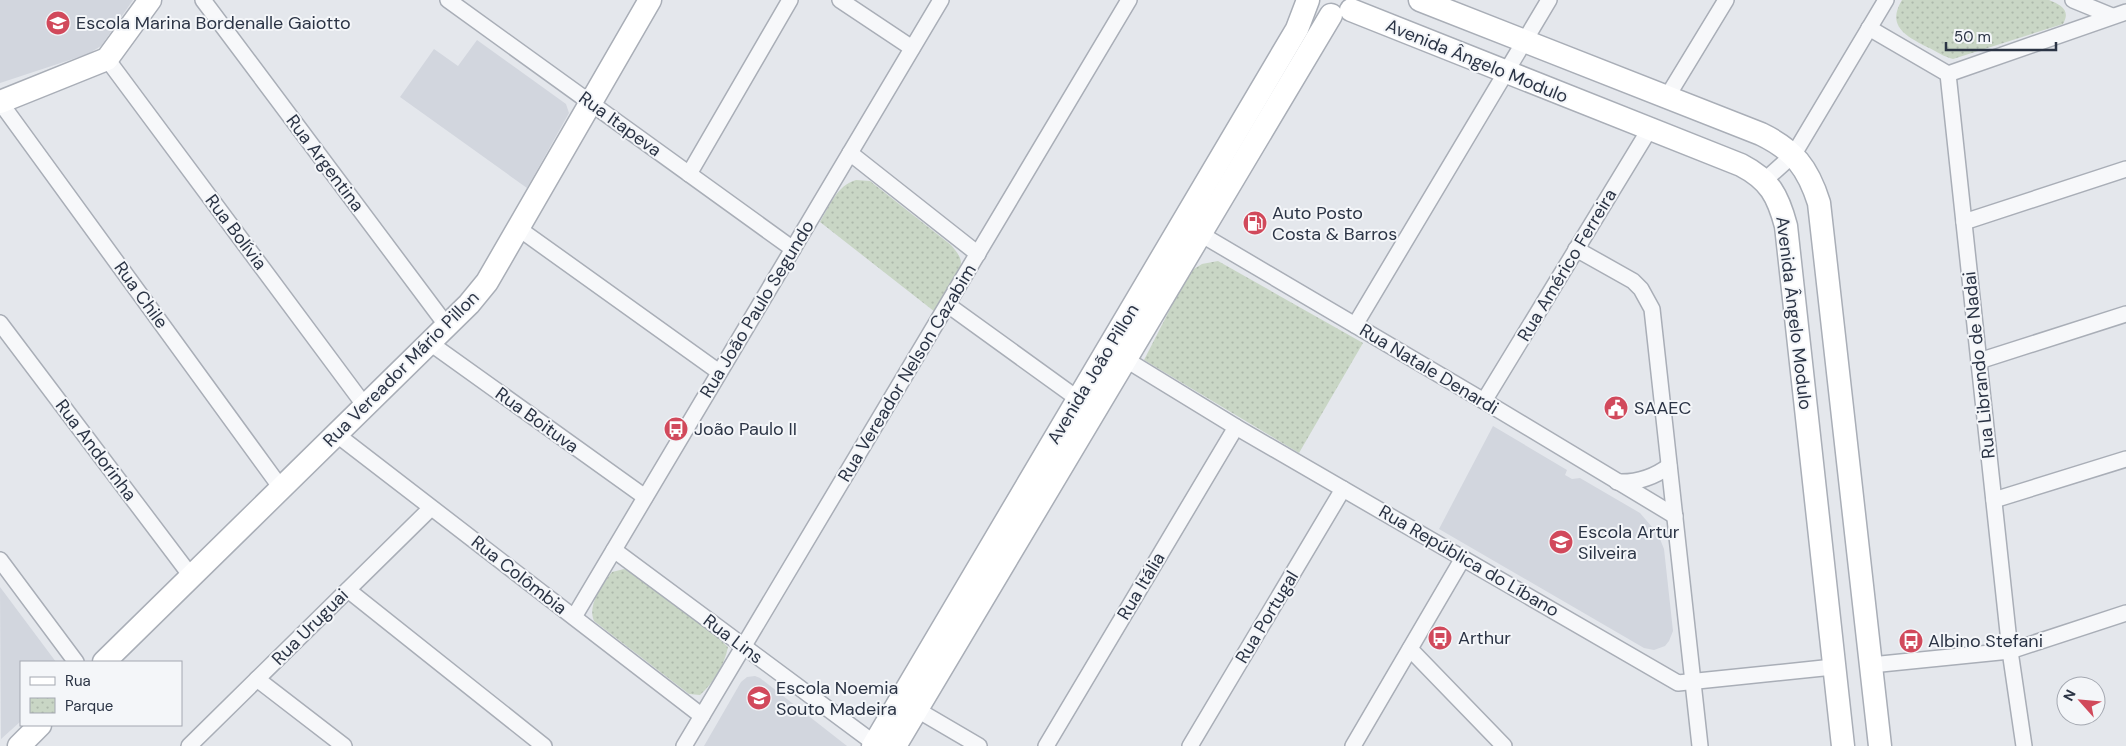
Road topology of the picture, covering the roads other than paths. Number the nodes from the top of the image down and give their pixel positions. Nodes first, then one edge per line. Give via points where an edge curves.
1 (150, 0) edge
2 (203, 0) edge
3 (448, 0) edge
4 (650, 0) edge
5 (790, 0) edge
6 (840, 0) edge
7 (941, 0) edge
8 (1129, 0) edge
9 (1309, 0) edge
10 (1420, 0) edge
11 (1549, 0) edge
12 (1726, 0) edge
13 (1886, 0) edge
14 (2073, 0) edge
15 (1347, 8) edge
16 (2119, 14) edge
17 (1869, 28) junction
18 (1524, 41) junction
19 (912, 48) junction
20 (107, 59) junction
21 (1506, 72) junction
22 (1948, 74) junction
23 (1667, 97) junction
24 (0, 102) edge
25 (590, 102) junction
26 (1649, 130) junction
27 (850, 153) junction
28 (1794, 154) junction
29 (2126, 169) edge
30 (688, 174) junction
31 (1765, 180) junction
32 (1964, 222) junction
33 (518, 228) junction
34 (1191, 229) junction
35 (793, 249) junction
36 (1576, 249) junction
37 (978, 254) junction
38 (948, 305) junction
39 (2126, 314) edge
40 (0, 323) edge
41 (1355, 325) junction
42 (447, 326) junction
43 (430, 343) junction
44 (1125, 359) junction
45 (1979, 362) junction
46 (719, 372) junction
47 (1484, 401) junction
48 (1087, 405) junction
49 (365, 406) junction
50 (1236, 427) junction
51 (336, 434) junction
52 (2126, 459) edge
53 (1669, 466) junction
54 (1617, 482) junction
55 (282, 488) junction
56 (1343, 489) junction
57 (645, 497) junction
58 (1994, 500) junction
59 (432, 508) junction
60 (1675, 516) junction
61 (614, 550) junction
62 (1463, 558) junction
63 (0, 560) edge
64 (191, 576) junction
65 (348, 590) junction
66 (1864, 610) junction
67 (2126, 613) edge
68 (1828, 614) junction
69 (574, 617) junction
70 (743, 647) junction
71 (1410, 649) junction
72 (2010, 651) junction
73 (75, 661) edge
74 (105, 661) edge
75 (1871, 665) junction
76 (1833, 667) junction
77 (257, 680) junction
78 (1693, 682) junction
79 (908, 705) junction
80 (1876, 711) junction
81 (1839, 715) junction
82 (702, 716) junction
83 (39, 726) edge
84 (880, 745) edge
85 (19, 746) edge
86 (189, 746) edge
87 (344, 746) edge
88 (544, 746) edge
89 (684, 746) edge
90 (979, 746) edge
91 (1046, 746) edge
92 (1190, 746) edge
93 (1353, 746) edge
94 (1504, 746) edge
95 (1700, 746) edge
96 (1843, 746) edge
97 (1880, 746) edge
98 (2024, 746) edge

1 - 20 street
2 - 42 street, Rua Argentina
3 - 25 street, Rua Itapeva
4 - 25 street, Rua Vereador Mário Pillon
5 - 30 street
6 - 19 street
7 - 19 street, Rua João Paulo Segundo
8 - 37 street, Rua Vereador Nelson Cazabim
9 - 15 street, Avenida Ângelo Modulo via 1317,9
9 - 34 street, Avenida João Pillon via 1297,29
10 - 18 street, Avenida Ângelo Modulo
11 - 18 street
12 - 23 street
13 - 17 street
14 - 16 street
15 - 21 street, Avenida Ângelo Modulo
15 - 34 street, Avenida João Pillon
16 - 22 street
17 - 22 street
17 - 28 street
18 - 21 street
18 - 23 street, Avenida Ângelo Modulo
19 - 27 street, Rua João Paulo Segundo
20 - 24 street
20 - 49 street, Rua Bolívia
21 - 26 street, Avenida Ângelo Modulo
21 - 41 street
22 - 32 street, Rua Librando de Nadai
23 - 28 street, Avenida Ângelo Modulo via 1761,134
24 - 55 street, Rua Chile
25 - 30 street, Rua Itapeva
25 - 33 street, Rua Vereador Mário Pillon
26 - 31 street, Avenida Ângelo Modulo via 1741,165
26 - 36 street, Rua Américo Ferreira
27 - 35 street, Rua João Paulo Segundo
27 - 37 street
28 - 31 street
28 - 66 street, Avenida Ângelo Modulo via 1807,172 1819,203
29 - 32 street
30 - 35 street, Rua Itapeva
31 - 68 street, Avenida Ângelo Modulo via 1778,199 1786,226
32 - 45 street, Rua Librando de Nadai
33 - 42 street, Rua Vereador Mário Pillon via 487,282
33 - 46 street
34 - 41 street, Rua Natale Denardi
34 - 44 street, Avenida João Pillon
34 - 48 street, Avenida João Pillon
35 - 46 street, Rua João Paulo Segundo
36 - 47 street, Rua Américo Ferreira
36 - 53 street via 1633,281 1652,310
37 - 38 street, Rua Vereador Nelson Cazabim
38 - 48 street
38 - 70 street, Rua Vereador Nelson Cazabim
39 - 45 street
40 - 64 street, Rua Andorinha
41 - 47 street, Rua Natale Denardi
42 - 43 street, Rua Vereador Mário Pillon
43 - 49 street, Rua Vereador Mário Pillon
43 - 57 street, Rua Boituva
44 - 48 street, Avenida João Pillon
44 - 50 street, Rua República do Líbano
45 - 58 street, Rua Librando de Nadai
46 - 57 street, Rua João Paulo Segundo
47 - 54 street, Rua Natale Denardi
48 - 79 street, Avenida João Pillon
49 - 51 street, Rua Vereador Mário Pillon
50 - 56 street, Rua República do Líbano
50 - 91 street, Rua Itália
51 - 55 street, Rua Vereador Mário Pillon
51 - 59 street, Rua Colômbia
52 - 58 street
53 - 54 street via 1646,479
53 - 60 street
54 - 60 street, Rua Natale Denardi
55 - 64 street, Rua Vereador Mário Pillon
56 - 62 street, Rua República do Líbano
56 - 92 street, Rua Portugal
57 - 61 street, Rua João Paulo Segundo
58 - 72 street, Rua Librando de Nadai
59 - 65 street, Rua Uruguai
59 - 69 street, Rua Colômbia
60 - 78 street
61 - 69 street, Rua João Paulo Segundo
61 - 70 street, Rua Lins
62 - 71 street
62 - 78 street, Rua República do Líbano via 1678,683
63 - 73 street
64 - 74 street, Rua Vereador Mário Pillon
65 - 77 street, Rua Uruguai
65 - 88 street
66 - 68 street
66 - 75 street, Avenida Ângelo Modulo
67 - 72 street
68 - 76 street, Avenida Ângelo Modulo
69 - 82 street, Rua Colômbia
70 - 82 street, Rua Vereador Nelson Cazabim
70 - 84 street, Rua Lins
71 - 93 street
71 - 94 street
72 - 75 street
72 - 98 street, Rua Librando de Nadai
75 - 80 street, Avenida Ângelo Modulo
76 - 78 street, Rua República do Líbano
76 - 81 street, Avenida Ângelo Modulo
77 - 86 street, Rua Uruguai
77 - 87 street
78 - 95 street
79 - 84 street, Avenida João Pillon
79 - 90 street
80 - 81 street
80 - 97 street, Avenida Ângelo Modulo
81 - 96 street, Avenida Ângelo Modulo
82 - 89 street, Rua Vereador Nelson Cazabim
83 - 85 street

